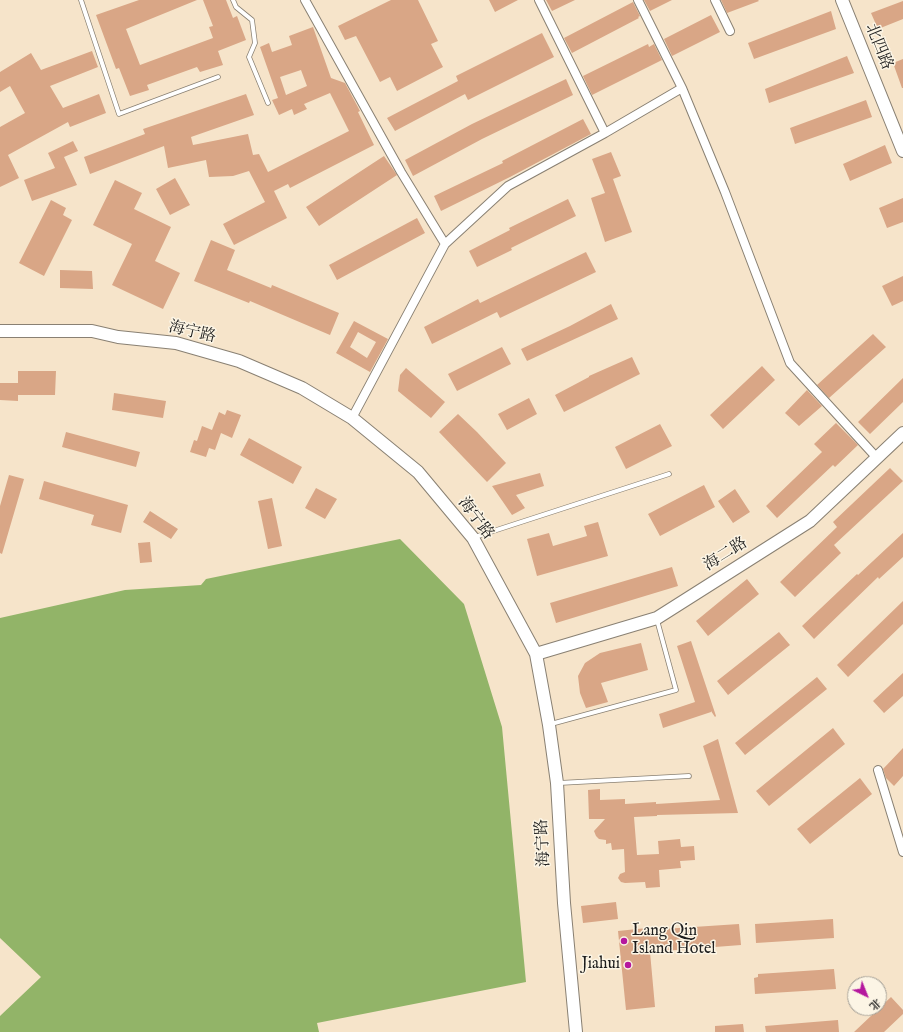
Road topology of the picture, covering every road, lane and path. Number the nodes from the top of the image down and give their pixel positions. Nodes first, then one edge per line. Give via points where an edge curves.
1 (81, 0) edge
2 (233, 0) edge
3 (305, 0) edge
4 (539, 0) edge
5 (638, 0) edge
6 (715, 0) edge
7 (842, 0) edge
8 (730, 31) dead end
9 (218, 78) dead end
10 (682, 88) junction
11 (268, 103) dead end
12 (605, 133) junction
13 (903, 152) edge
14 (445, 244) junction
15 (0, 331) edge
16 (352, 418) junction
17 (903, 433) edge
18 (877, 458) junction
19 (669, 474) dead end
20 (472, 538) junction
21 (657, 618) junction
22 (536, 654) junction
23 (549, 725) junction
24 (878, 770) dead end
25 (689, 776) dead end
26 (557, 783) junction
27 (903, 852) edge
28 (576, 1032) edge

1 - 9 lane via 119,114
2 - 11 lane via 236,7 252,20 255,43 248,56
3 - 14 street via 401,172
4 - 12 street
5 - 10 street
6 - 8 street
7 - 13 main road, 北四路
10 - 12 street
10 - 18 street via 725,192 790,363
12 - 14 street via 508,186
14 - 16 street
15 - 16 main road, 海宁路 via 92,331 118,337 176,343 239,361 302,388
16 - 20 main road, 海宁路 via 418,472
17 - 18 main road, 海二路
18 - 21 main road, 海二路 via 810,521
19 - 20 lane
20 - 22 main road, 海宁路
21 - 22 main road, 海二路
21 - 23 lane via 676,690
22 - 23 main road, 海宁路
23 - 26 main road, 海宁路
24 - 27 street
25 - 26 lane
26 - 28 main road, 海宁路 via 564,903

